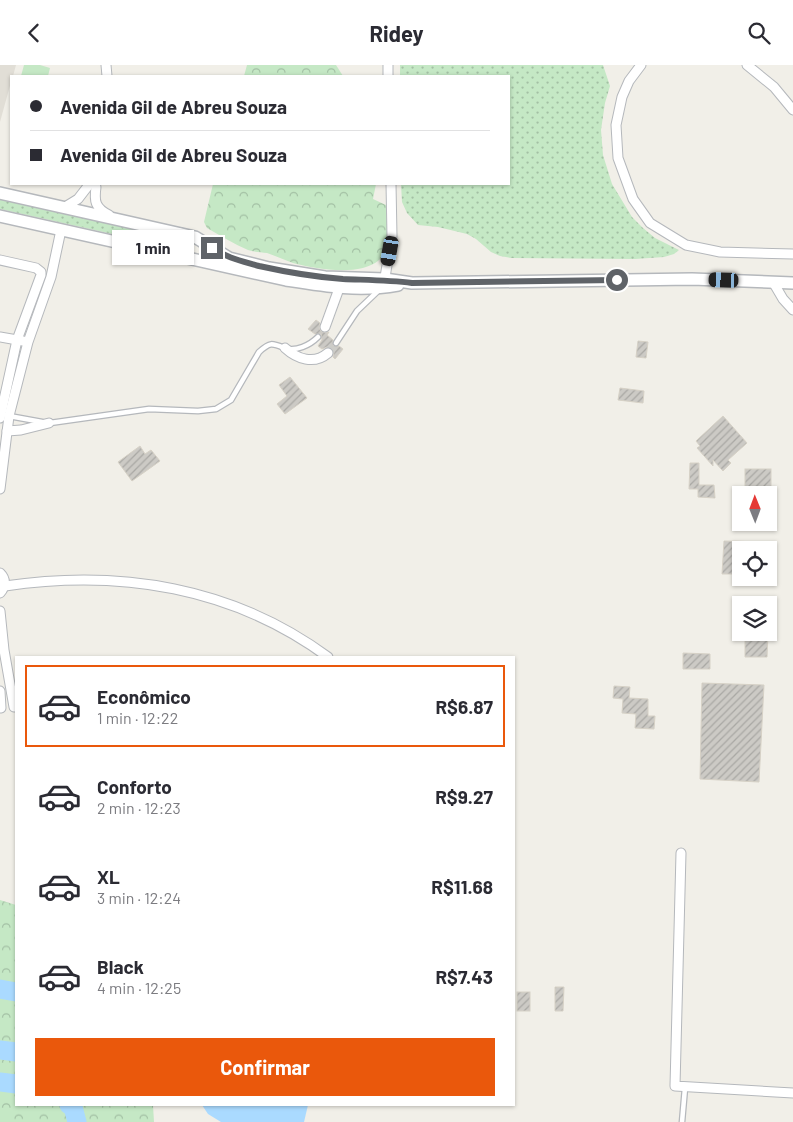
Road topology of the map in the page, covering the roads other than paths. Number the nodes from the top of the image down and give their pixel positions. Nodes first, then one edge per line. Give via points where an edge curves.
1 (641, 65) edge
2 (747, 65) edge
3 (793, 110) edge
4 (391, 185) edge
5 (0, 193) edge
6 (66, 207) junction
7 (0, 216) edge
8 (119, 219) junction
9 (61, 230) junction
10 (180, 234) junction
11 (151, 250) junction
12 (793, 254) edge
13 (0, 260) edge
14 (773, 282) junction
15 (793, 283) edge
16 (341, 284) junction
17 (383, 284) junction
18 (793, 310) edge
19 (325, 327) dead end
20 (0, 337) edge
21 (318, 337) dead end
22 (18, 340) junction
23 (28, 342) junction
24 (336, 343) tunnel mouth
25 (285, 348) junction
26 (328, 353) tunnel mouth
27 (4, 417) edge
28 (49, 423) junction
29 (7, 431) junction
30 (1, 461) edge
31 (0, 489) edge
32 (0, 573) edge
33 (2, 589) edge
34 (0, 611) edge
35 (327, 656) edge
36 (0, 691) edge
37 (15, 707) edge
38 (0, 708) edge
39 (681, 853) dead end
40 (680, 1087) junction
41 (793, 1093) edge
42 (682, 1122) edge

1 - 12 street via 622,97 616,125 618,158 633,199 650,223 686,245 720,252
2 - 3 street via 774,87
4 - 17 street via 392,236
5 - 6 street
6 - 8 street
6 - 8 street via 92,187 96,205
7 - 9 street
8 - 10 street
9 - 11 street
9 - 23 street via 51,277
10 - 11 street via 181,247
10 - 16 street via 199,239 229,258
11 - 16 street via 286,279
13 - 22 street via 41,272
14 - 15 street
14 - 17 street via 692,279
14 - 18 street via 782,299
16 - 17 street
16 - 19 street
17 - 24 lane via 357,311
20 - 22 street
21 - 25 lane via 303,347
22 - 23 street
22 - 27 street
23 - 27 street
25 - 26 street via 301,359 309,360
25 - 28 lane via 279,344 266,346 259,352 231,400 216,409 149,409
27 - 28 lane
27 - 29 street
28 - 29 street
29 - 30 street
30 - 31 street
32 - 33 street via 4,577
33 - 35 street via 36,581 87,579 164,586 252,613
34 - 37 street via 9,686
36 - 38 street
37 - 38 street
39 - 40 street
40 - 41 street
40 - 42 lane

